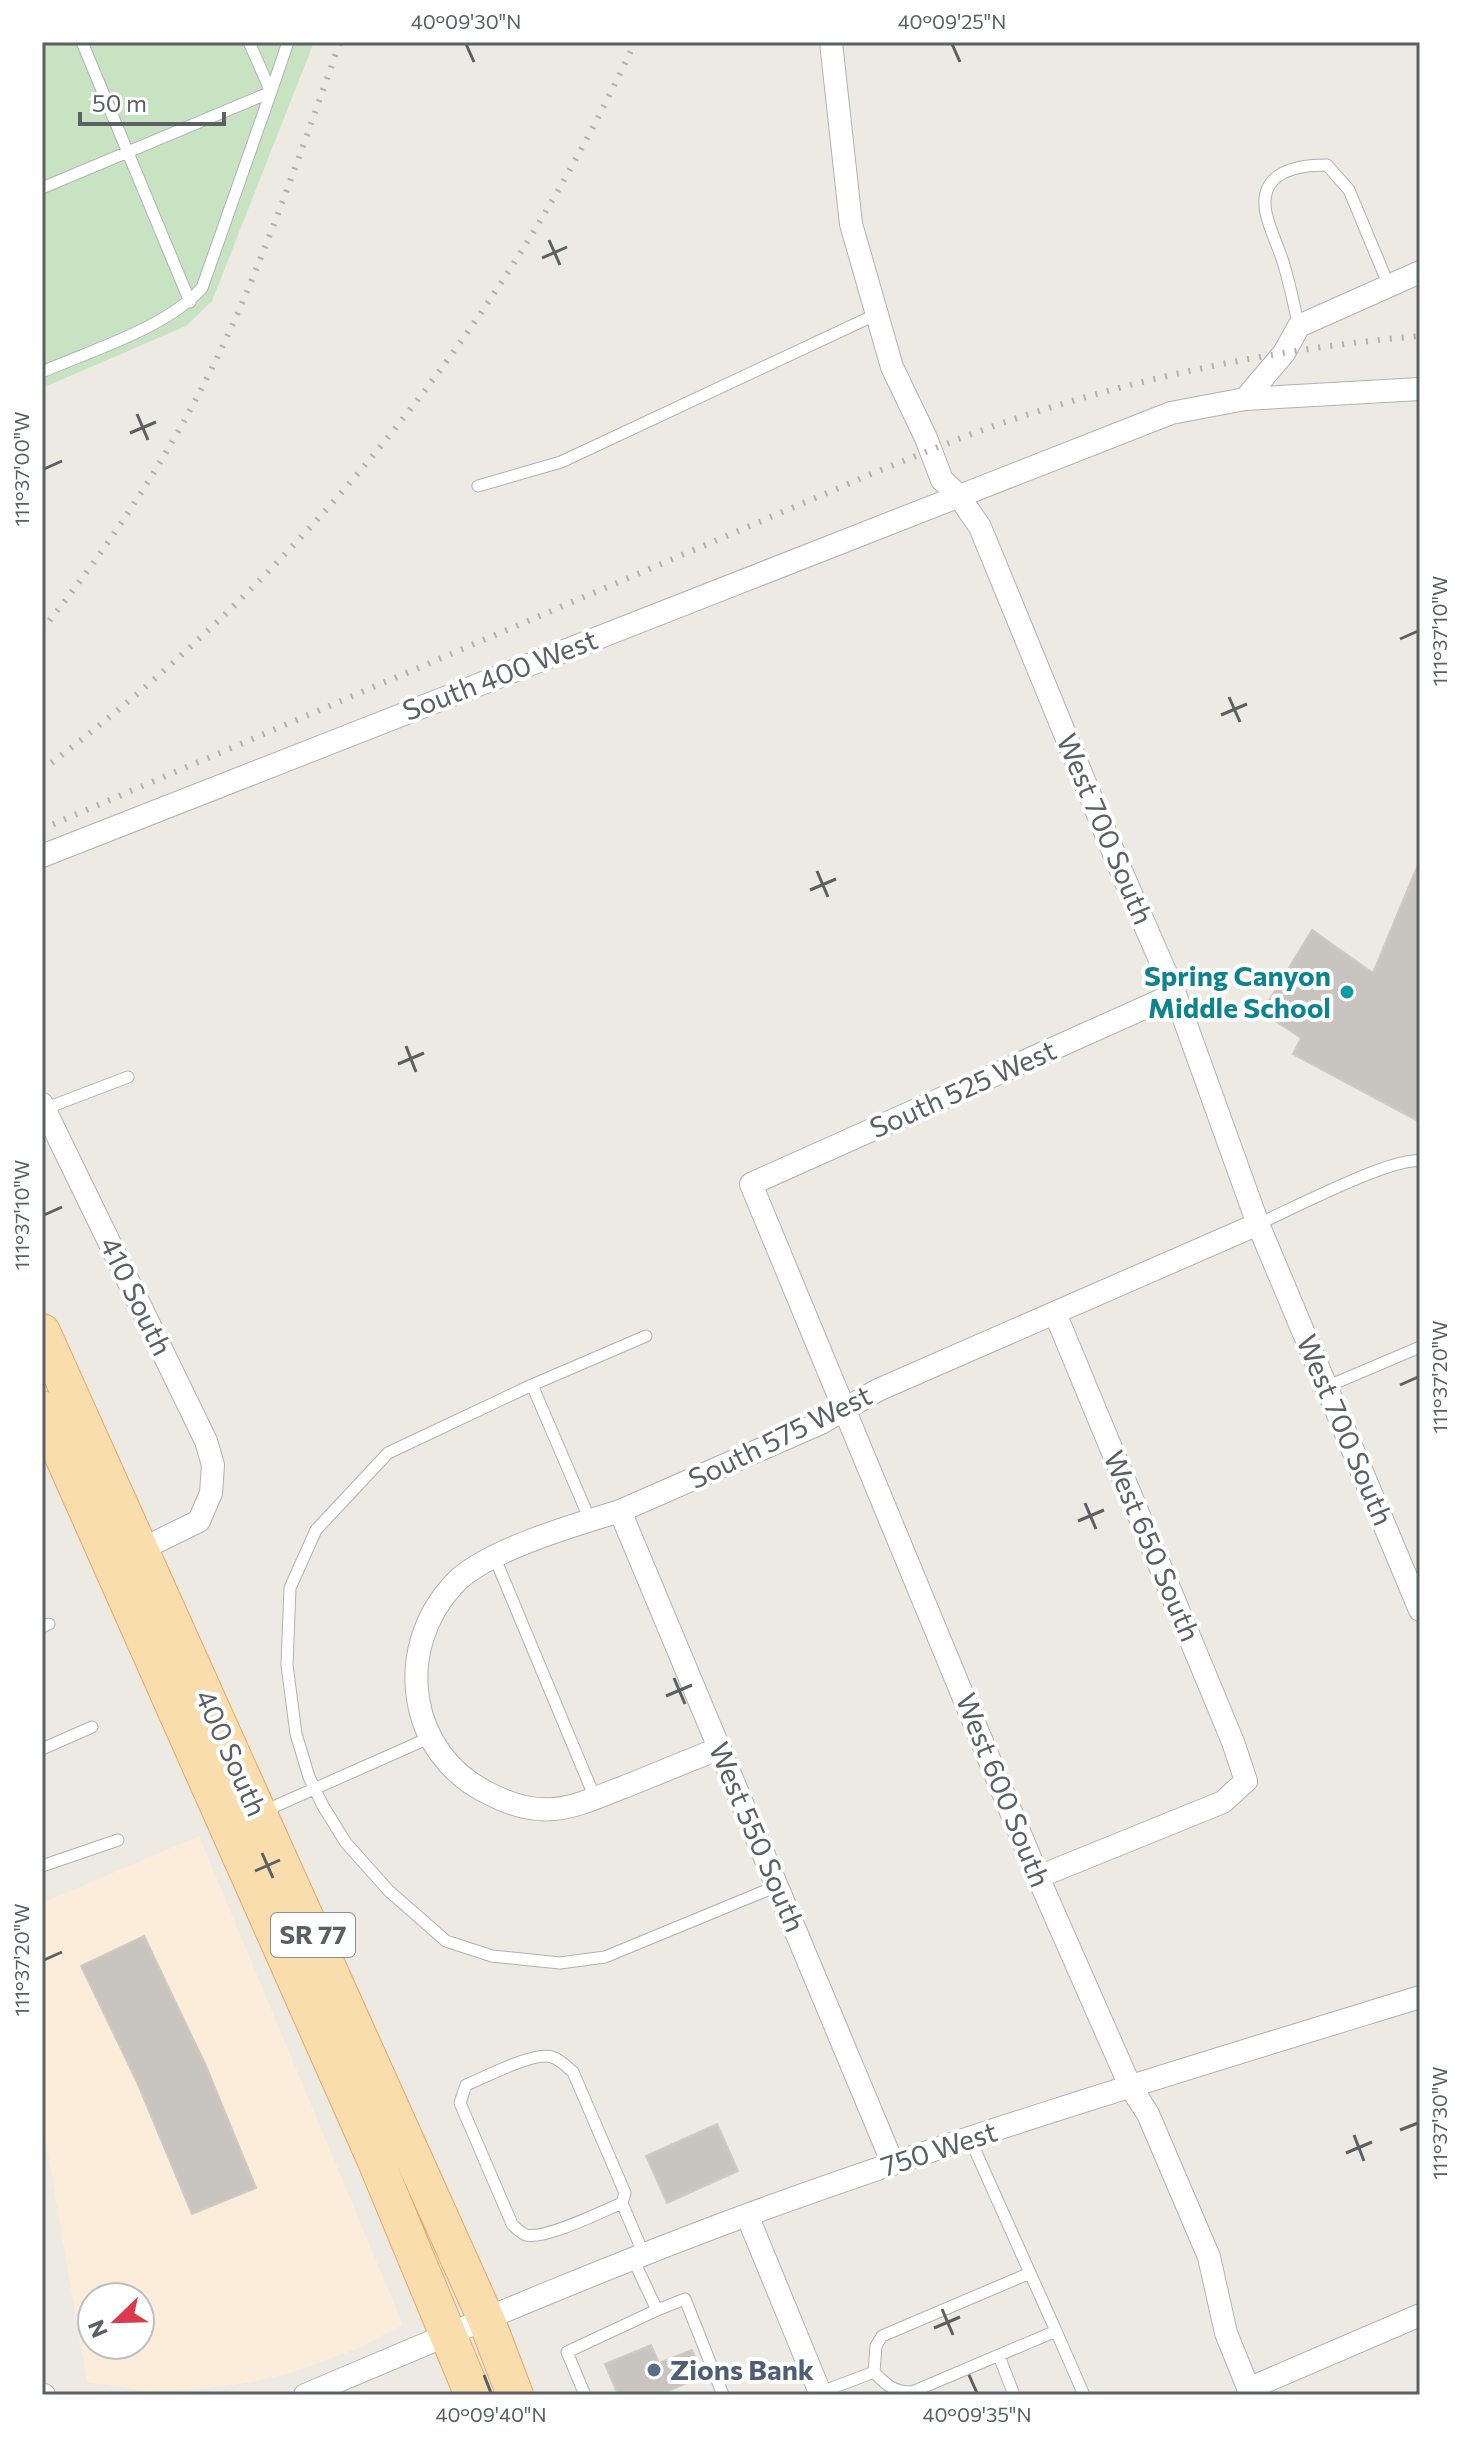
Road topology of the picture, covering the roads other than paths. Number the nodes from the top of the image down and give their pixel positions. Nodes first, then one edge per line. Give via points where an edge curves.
1 (82, 42) edge
2 (249, 42) edge
3 (288, 42) edge
4 (831, 42) edge
5 (271, 92) junction
6 (129, 153) junction
7 (42, 188) edge
8 (1420, 272) edge
9 (1389, 286) junction
10 (190, 302) junction
11 (877, 314) junction
12 (1299, 326) junction
13 (42, 372) edge
14 (1420, 389) edge
15 (1245, 399) junction
16 (478, 486) dead end
17 (958, 495) junction
18 (42, 856) edge
19 (1175, 994) junction
20 (128, 1077) dead end
21 (43, 1107) edge
22 (1420, 1161) edge
23 (751, 1184) joint
24 (1258, 1224) junction
25 (1055, 1313) junction
26 (42, 1332) edge
27 (646, 1336) dead end
28 (1420, 1347) edge
29 (532, 1385) junction
30 (1326, 1387) junction
31 (845, 1408) junction
32 (42, 1409) edge
33 (620, 1511) junction
34 (590, 1520) junction
35 (494, 1556) junction
36 (125, 1558) junction
37 (1412, 1566) edge
38 (1420, 1610) edge
39 (92, 1727) dead end
40 (429, 1738) junction
41 (720, 1748) junction
42 (42, 1749) edge
43 (315, 1790) junction
44 (595, 1798) junction
45 (258, 1814) junction
46 (118, 1840) dead end
47 (42, 1866) edge
48 (1038, 1877) junction
49 (777, 1886) junction
50 (1420, 1997) edge
51 (1130, 2086) junction
52 (970, 2139) junction
53 (893, 2164) junction
54 (622, 2203) junction
55 (747, 2215) junction
56 (638, 2257) junction
57 (1030, 2273) junction
58 (657, 2310) junction
59 (1420, 2315) edge
60 (467, 2327) junction
61 (1056, 2331) junction
62 (999, 2356) junction
63 (874, 2372) junction
64 (1250, 2392) edge
65 (818, 2394) edge
66 (305, 2395) edge
67 (473, 2395) edge
68 (515, 2395) edge
69 (585, 2395) edge
70 (723, 2395) edge
71 (1014, 2395) edge
72 (1084, 2395) edge

1 - 6 lane
2 - 5 lane
3 - 5 lane
4 - 11 street, West 700 South via 851,224
5 - 6 lane
5 - 10 lane via 202,288
6 - 7 lane
6 - 10 lane
8 - 9 street
9 - 12 street
9 - 12 lane via 1349,190 1327,165 1282,171 1267,188 1265,210
10 - 13 lane via 166,319
11 - 16 lane via 561,462
11 - 17 street, West 700 South via 892,367 942,480
12 - 15 street
14 - 15 street, South 400 West
15 - 17 street, South 400 West via 1171,413
17 - 18 street, South 400 West
17 - 19 street, West 700 South via 980,527
19 - 23 street, South 525 West
19 - 24 street, West 700 South
20 - 21 lane
21 - 36 street, 410 South via 213,1465 211,1493 199,1521
22 - 24 lane via 1390,1166
23 - 31 street, West 600 South
24 - 25 street, South 575 West
24 - 30 street, West 700 South
25 - 31 street, South 575 West
25 - 48 street, West 650 South via 1246,1781 1223,1802
26 - 36 main road, 400 South / SR 77
27 - 29 lane
28 - 30 lane
29 - 34 lane
29 - 43 lane via 388,1453 316,1530 290,1588 287,1665 296,1734
30 - 37 street, West 700 South
31 - 33 street, South 575 West
31 - 48 street, West 600 South
32 - 36 main road, 400 South / SR 77
33 - 34 street, South 575 West
33 - 41 street, West 550 South
34 - 35 street, South 575 West
35 - 40 street, South 575 West via 454,1584 423,1634 417,1691
35 - 44 lane
36 - 45 main road, 400 South / SR 77
36 - 60 main road, 400 South / SR 77 via 368,2145
37 - 38 street, West 700 South
39 - 42 lane
40 - 43 lane
40 - 44 street via 460,1775 503,1800 551,1809
41 - 44 street
41 - 49 street, West 550 South
43 - 45 lane
43 - 49 lane via 346,1843 389,1891 446,1941 492,1956 560,1963 605,1957
45 - 60 main road, 400 South / SR 77
46 - 47 lane
48 - 51 street, West 600 South
49 - 53 street, West 550 South
50 - 51 street, 750 West
51 - 52 street, 750 West
51 - 64 street, West 600 South via 1148,2114 1209,2257 1226,2333
52 - 53 street, 750 West
52 - 57 lane
53 - 55 street, 750 West
54 - 54 lane via 625,2193 573,2072 562,2062 538,2056 466,2085 460,2103 512,2224 523,2235 556,2230
54 - 56 lane
55 - 56 street, 750 West
55 - 65 street
56 - 58 lane
56 - 60 street, 750 West
57 - 61 lane
57 - 63 lane via 882,2336
58 - 69 lane via 567,2352
58 - 70 lane via 685,2299
59 - 64 street
60 - 66 street, 750 West
60 - 67 main road, 400 South / SR 77
60 - 68 main road, 400 South / SR 77
61 - 62 lane
61 - 72 lane
62 - 63 lane via 912,2392 889,2388
62 - 71 lane
63 - 65 lane

